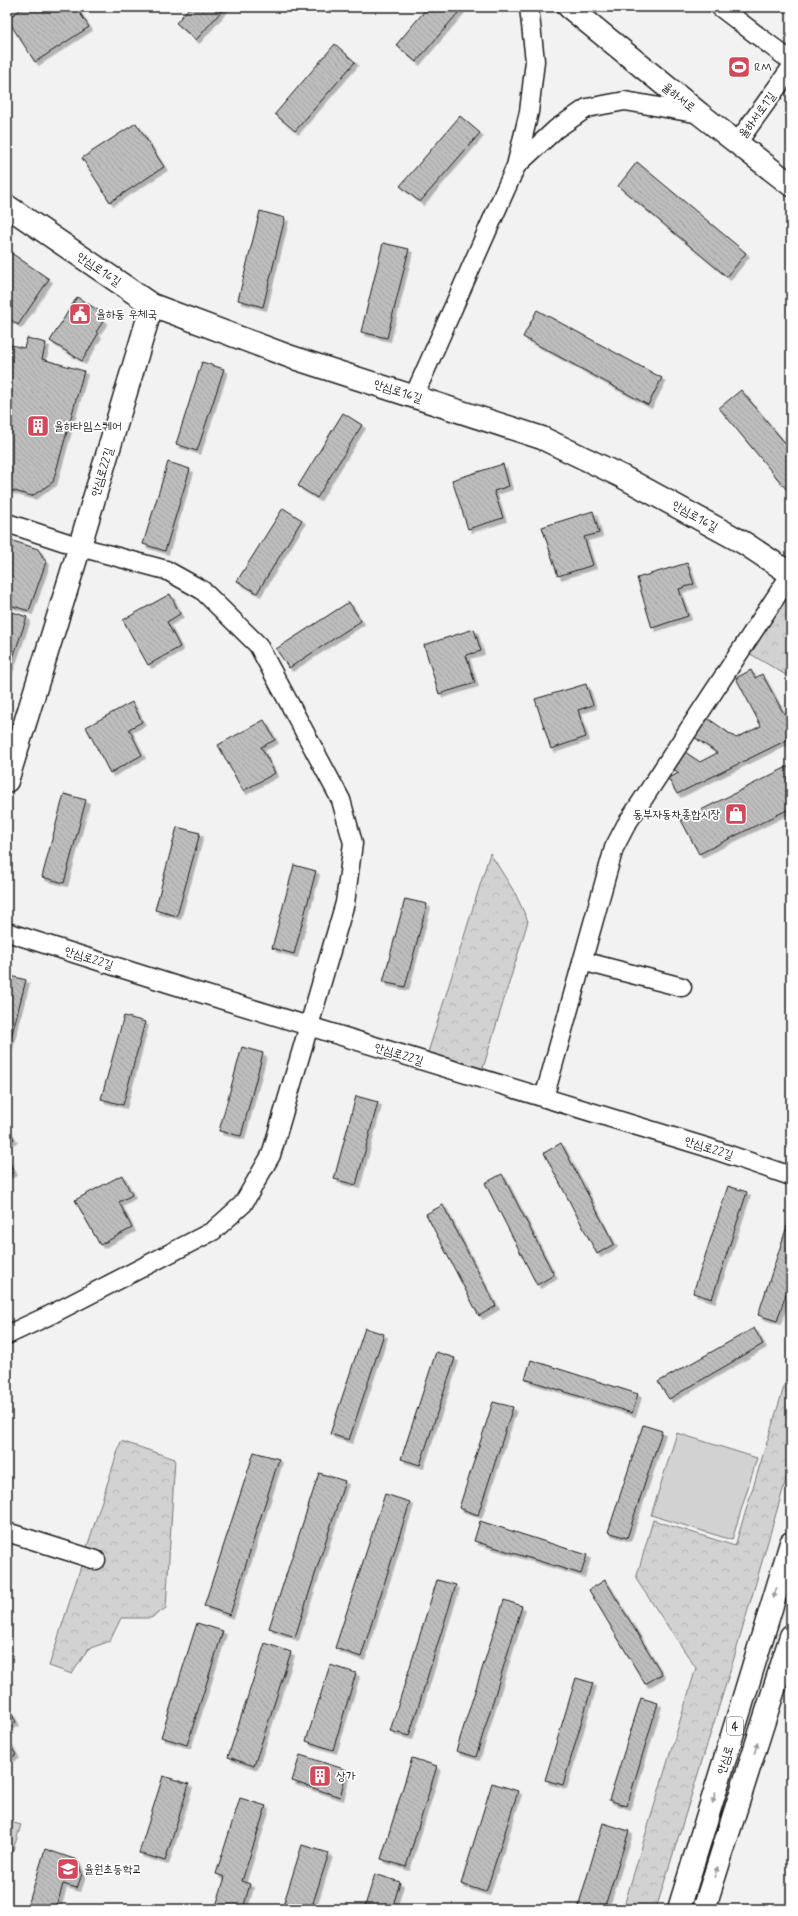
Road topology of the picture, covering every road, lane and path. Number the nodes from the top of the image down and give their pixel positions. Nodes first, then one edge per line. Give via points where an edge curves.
1 (529, 7) edge
2 (569, 7) edge
3 (720, 7) edge
4 (791, 61) edge
5 (791, 68) edge
6 (700, 114) junction
7 (737, 143) junction
8 (516, 166) junction
9 (791, 185) edge
10 (7, 206) edge
11 (152, 305) junction
12 (414, 396) junction
13 (7, 523) edge
14 (80, 547) junction
15 (791, 574) edge
16 (7, 781) edge
17 (7, 932) edge
18 (582, 961) junction
19 (682, 987) dead end
20 (309, 1026) junction
21 (544, 1098) junction
22 (791, 1176) edge
23 (7, 1335) edge
24 (7, 1532) edge
25 (791, 1543) edge
26 (96, 1560) dead end
27 (791, 1636) edge
28 (679, 1909) edge
29 (704, 1909) edge

1 - 8 street via 535,61 529,112
2 - 6 main road, 율하서로
3 - 4 street
5 - 7 street, 율하서로1길
6 - 7 main road, 율하서로
6 - 8 street via 625,101 587,108 556,129
7 - 9 main road, 율하서로
8 - 12 street
10 - 11 main road, 안심로16길
11 - 12 main road, 안심로16길 via 291,357
11 - 14 main road, 안심로22길
12 - 15 main road, 안심로16길 via 542,438 628,479 744,543
13 - 14 street
14 - 16 main road, 안심로22길
14 - 20 street via 166,570 202,590 258,645 341,800 353,843 345,903
15 - 18 street via 630,819 614,848
17 - 20 street, 안심로22길
18 - 19 street
18 - 21 street
20 - 21 street, 안심로22길
20 - 23 street via 271,1155 242,1204 212,1230
21 - 22 street, 안심로22길 via 706,1147
24 - 26 street
25 -> 28 main road, 안심로 / 4
29 -> 27 main road, 4

